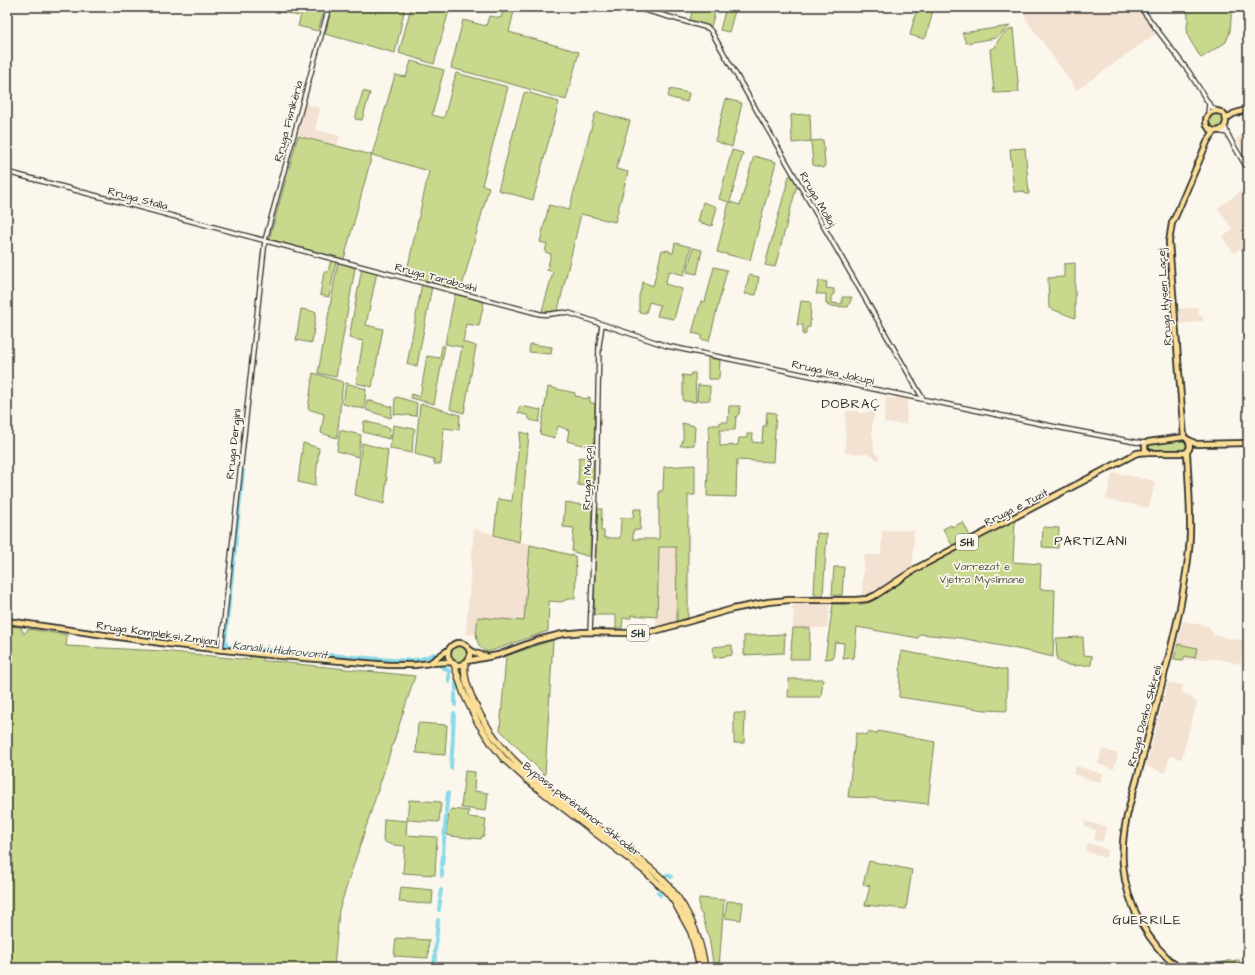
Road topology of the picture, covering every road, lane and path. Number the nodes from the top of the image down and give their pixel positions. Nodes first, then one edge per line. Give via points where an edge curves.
1 (329, 7) edge
2 (634, 7) edge
3 (1140, 7) edge
4 (1209, 104) junction
5 (1248, 108) edge
6 (1215, 110) junction
7 (1208, 114) junction
8 (1225, 117) junction
9 (1225, 126) junction
10 (1208, 128) junction
11 (1217, 131) junction
12 (1227, 133) junction
13 (1208, 140) junction
14 (1248, 170) edge
15 (7, 172) edge
16 (265, 240) junction
17 (602, 325) junction
18 (923, 399) junction
19 (1184, 437) junction
20 (1188, 440) junction
21 (1146, 443) junction
22 (1248, 443) edge
23 (1196, 444) junction
24 (1147, 452) junction
25 (1188, 452) junction
26 (1138, 453) junction
27 (7, 621) edge
28 (590, 632) junction
29 (468, 649) junction
30 (221, 650) junction
31 (448, 650) junction
32 (487, 657) junction
33 (466, 662) junction
34 (430, 663) junction
35 (452, 663) junction
36 (700, 968) edge
37 (705, 968) edge
38 (1179, 968) edge

1 - 16 street, Rruga Fisnikëria
2 - 18 street, Rruga Mollaj via 711,31
3 - 4 street via 1190,73
4 - 6 street
4 - 7 street
5 - 8 main road
6 - 7 main road
6 - 8 main road
7 - 10 main road via 1205,121
8 - 9 main road
9 - 11 main road
9 - 12 street
10 - 11 main road
10 - 13 main road
11 - 12 street
11 - 13 main road
12 - 14 street
13 - 19 main road, Rruga Hysen Laçej via 1172,223 1169,242
15 - 16 street, Rruga Stalla
16 - 17 street, Rruga Taraboshi via 545,315 565,312
16 - 30 street, Rruga Dergjini
17 - 18 street, Rruga Isa Jakupi via 667,346
17 - 28 street, Rruga Muçaj via 599,344
18 - 21 street, Rruga Isa Jakupi
19 - 20 main road
19 - 21 main road
20 - 23 main road
20 - 25 main road, Rruga Dasho Shkreli
21 - 24 main road
21 - 26 main road, SH1
22 - 23 main road
23 - 25 main road
24 - 25 main road, SH1
24 - 26 main road, SH1
25 - 38 main road, Rruga Dasho Shkreli via 1190,523 1186,575 1168,660 1128,812 1123,842 1126,881 1140,922 1160,950
26 - 28 main road, Rruga e Tuzit / SH1 via 917,568 871,598 768,602 655,631
27 - 30 main road, Rruga Kompleksi Zmijani / SH1
28 - 32 main road, SH1 via 552,636
29 - 31 main road via 459,643
29 - 32 main road
29 - 33 main road via 470,655
30 - 34 main road, Rruga Kompleksi Zmijani / SH1 via 389,665
31 - 34 main road
31 - 35 main road via 448,657
32 - 33 main road, SH1
33 - 35 main road, SH1 via 459,665
33 - 37 highway, Bypass perëndimor Shkodër via 464,672 470,693 496,739 525,771 661,878 688,914 704,958
34 - 35 main road, Rruga Kompleksi Zmijani / SH1
35 - 36 highway, Bypass perëndimor Shkodër via 478,723 508,764 646,872 667,892 691,932

